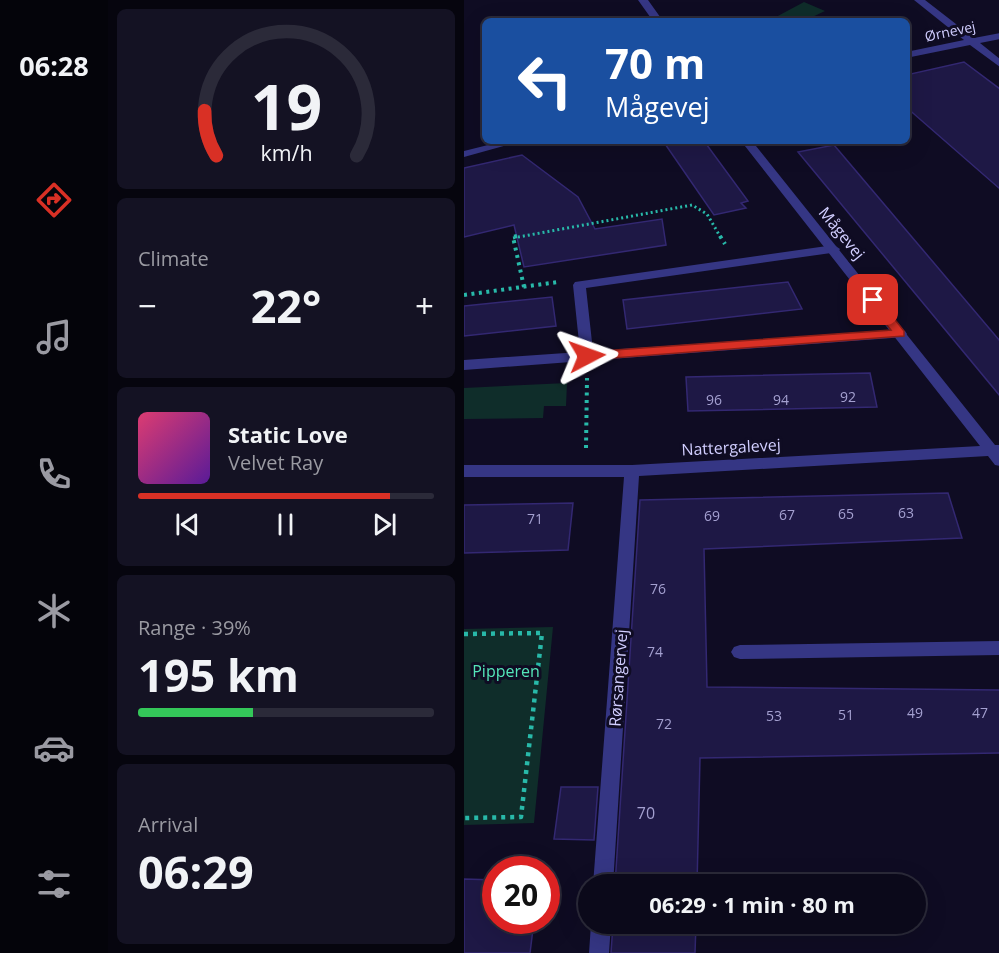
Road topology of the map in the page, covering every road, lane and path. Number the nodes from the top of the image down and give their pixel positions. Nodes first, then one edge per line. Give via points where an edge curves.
1 (643, 0) edge
2 (919, 0) edge
3 (656, 18) edge
4 (1000, 36) edge
5 (970, 42) junction
6 (910, 54) edge
7 (1000, 64) edge
8 (505, 144) edge
9 (748, 144) edge
10 (464, 154) edge
11 (834, 249) junction
12 (737, 262) junction
13 (580, 285) junction
14 (524, 287) junction
15 (464, 295) edge
16 (900, 334) junction
17 (587, 356) junction
18 (464, 365) edge
19 (997, 454) edge
20 (464, 471) edge
21 (586, 471) junction
22 (632, 471) junction
23 (464, 634) edge
24 (1000, 648) edge
25 (740, 652) dead end
26 (464, 818) edge
27 (604, 874) edge
28 (600, 934) edge
29 (599, 953) edge

1 - 3 street
2 - 5 street
4 - 5 street, Ørnevej
5 - 6 street, Ørnevej
5 - 7 street
8 - 10 street
9 - 11 street, Mågevej
11 - 12 street
11 - 16 street, Mågevej
12 - 13 street
12 - 14 path via 707,214 692,205 513,237
13 - 14 path via 560,282
13 - 17 street
14 - 15 path
16 - 17 street
16 - 19 street, Mågevej
17 - 18 street
17 - 21 path
19 - 22 street, Nattergalevej
20 - 21 street, Nattergalevej
21 - 22 street, Nattergalevej
22 - 27 street, Rørsangervej
23 - 26 path via 542,633 521,817
24 - 25 street
28 - 29 street

